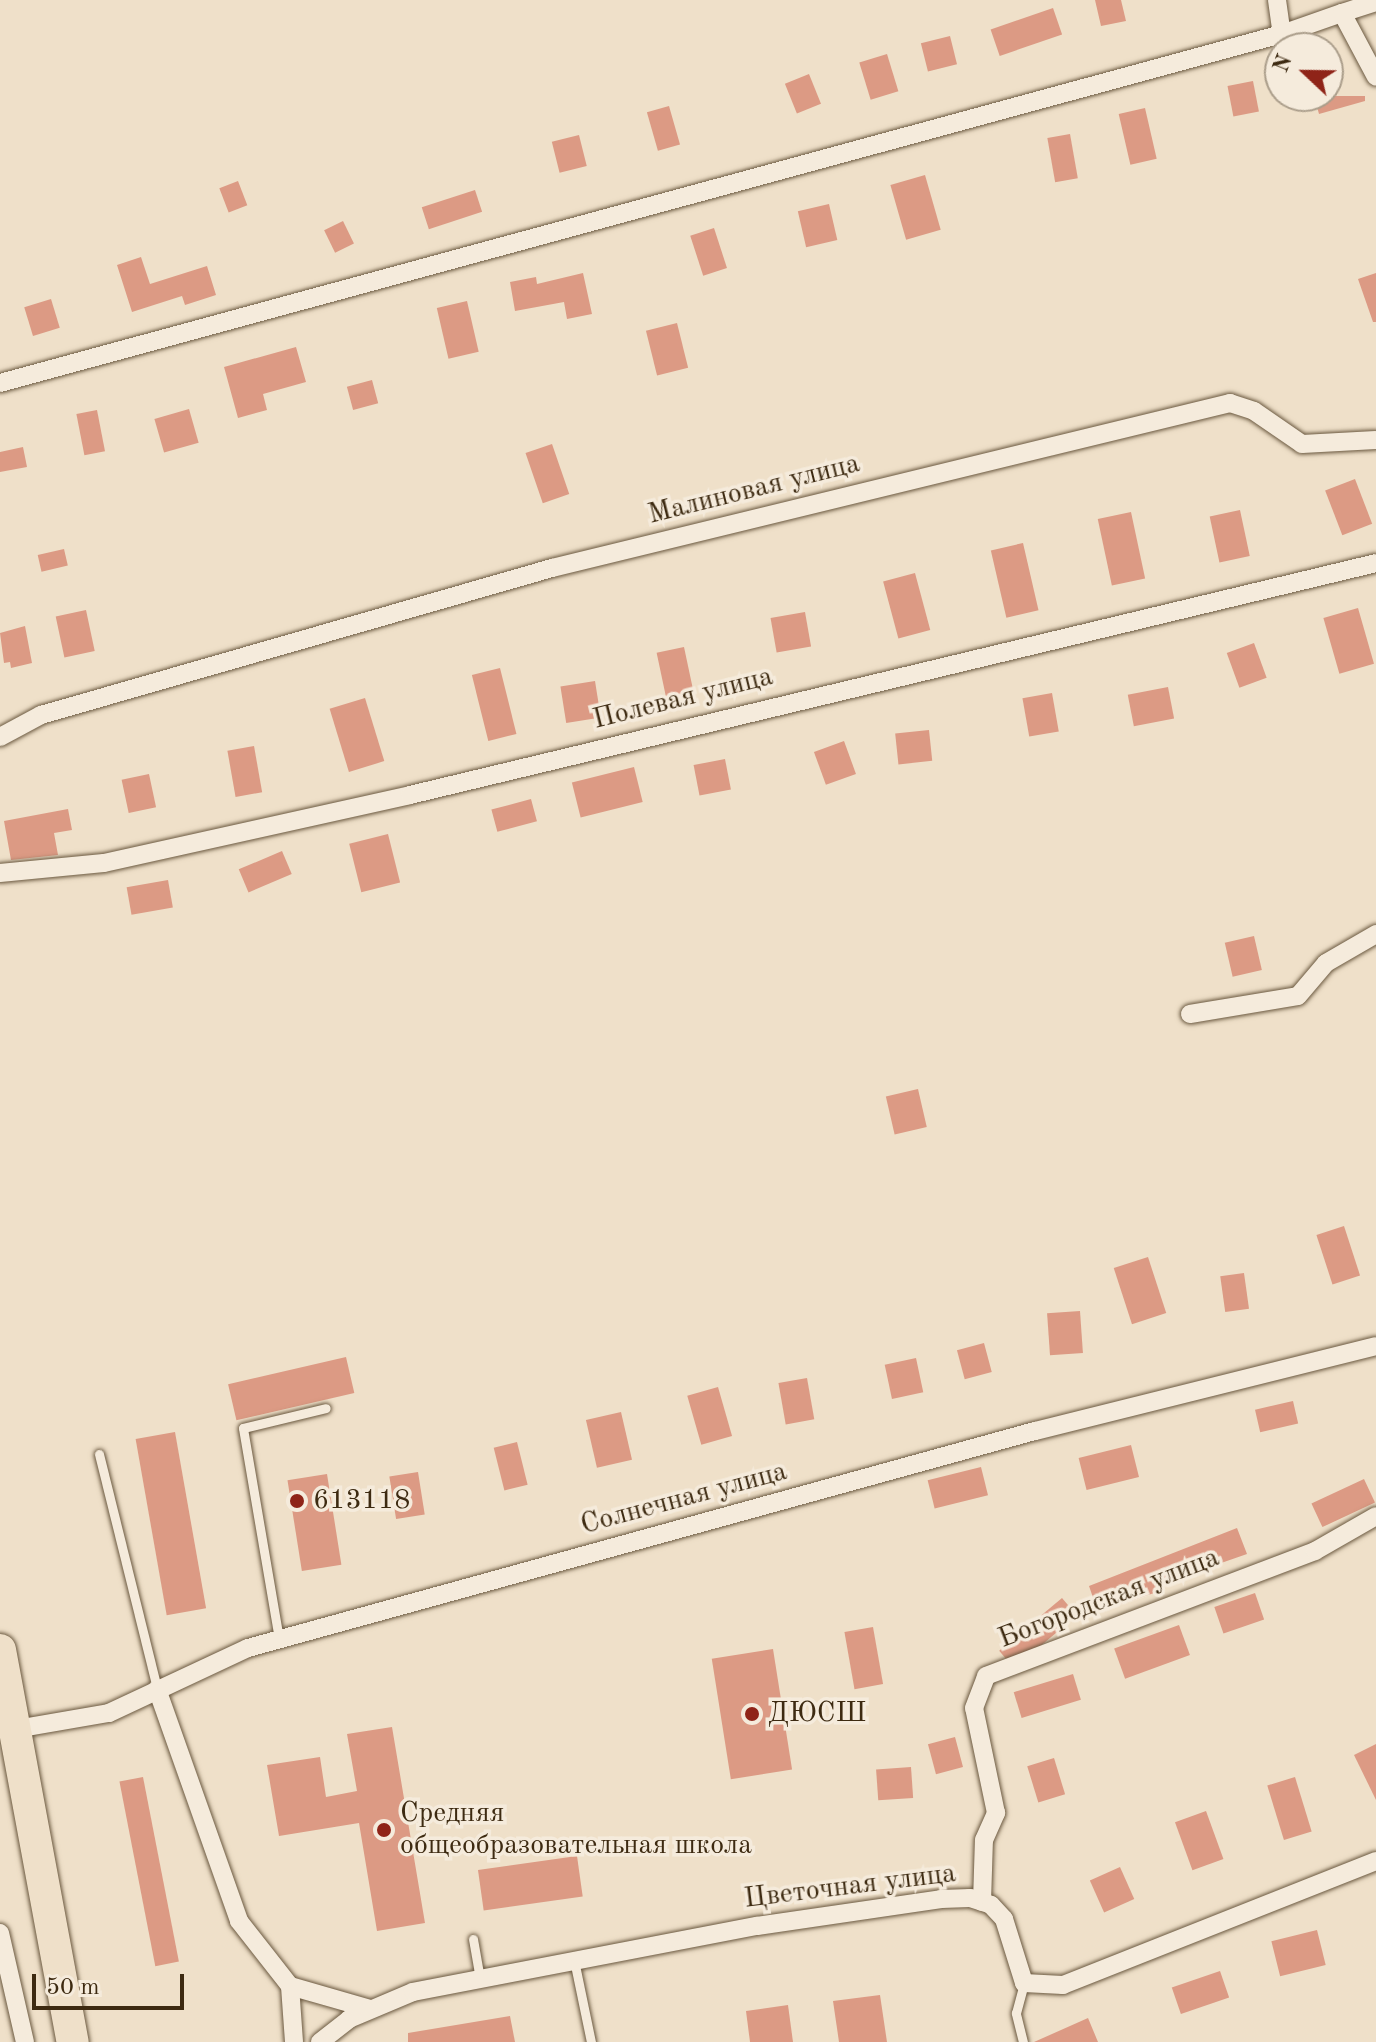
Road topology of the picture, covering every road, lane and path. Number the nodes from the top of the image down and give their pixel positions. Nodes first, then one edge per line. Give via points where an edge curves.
1 (1277, 0) edge
2 (1376, 2) edge
3 (1342, 13) junction
4 (1282, 32) edge
5 (1288, 32) edge
6 (1264, 39) edge
7 (1376, 77) edge
8 (0, 383) edge
9 (1376, 440) edge
10 (1376, 563) edge
11 (0, 737) edge
12 (0, 873) edge
13 (1376, 934) edge
14 (1190, 1014) dead end
15 (1376, 1346) edge
16 (326, 1408) dead end
17 (99, 1454) dead end
18 (1376, 1516) edge
19 (279, 1639) junction
20 (0, 1650) edge
21 (157, 1689) junction
22 (16, 1729) junction
23 (1376, 1861) edge
24 (982, 1902) junction
25 (0, 1933) edge
26 (473, 1939) dead end
27 (574, 1960) junction
28 (480, 1979) junction
29 (1024, 1983) junction
30 (290, 1986) junction
31 (370, 2009) junction
32 (25, 2042) edge
33 (73, 2042) edge
34 (294, 2042) edge
35 (320, 2042) edge
36 (591, 2042) edge
37 (1023, 2042) edge

1 - 4 street
2 - 3 street
3 - 5 street
3 - 7 street
6 - 8 street
9 - 11 street, Малиновая улица via 1302,444 1254,411 1230,403 552,568 41,715
10 - 12 street, Полевая улица via 364,805 104,863
13 - 14 street via 1326,963 1298,996
15 - 19 street, Солнечная улица via 1035,1431
16 - 19 lane via 243,1428
17 - 21 lane
18 - 24 street, Богородская улица via 1315,1551 986,1676 974,1708 996,1813 984,1840
19 - 21 street, Солнечная улица
20 - 22 highway
21 - 22 street, Солнечная улица via 109,1713
21 - 30 street via 239,1921
22 - 33 highway
23 - 29 street via 1063,1985
24 - 27 street, Цветочная улица via 941,1899 853,1910
24 - 29 street, Цветочная улица via 1004,1919
25 - 32 street
26 - 28 lane
27 - 28 street, Цветочная улица
27 - 36 lane
28 - 31 street, Цветочная улица via 413,1992
29 - 37 lane via 1016,2013
30 - 31 street
30 - 34 street
31 - 35 street, Цветочная улица

